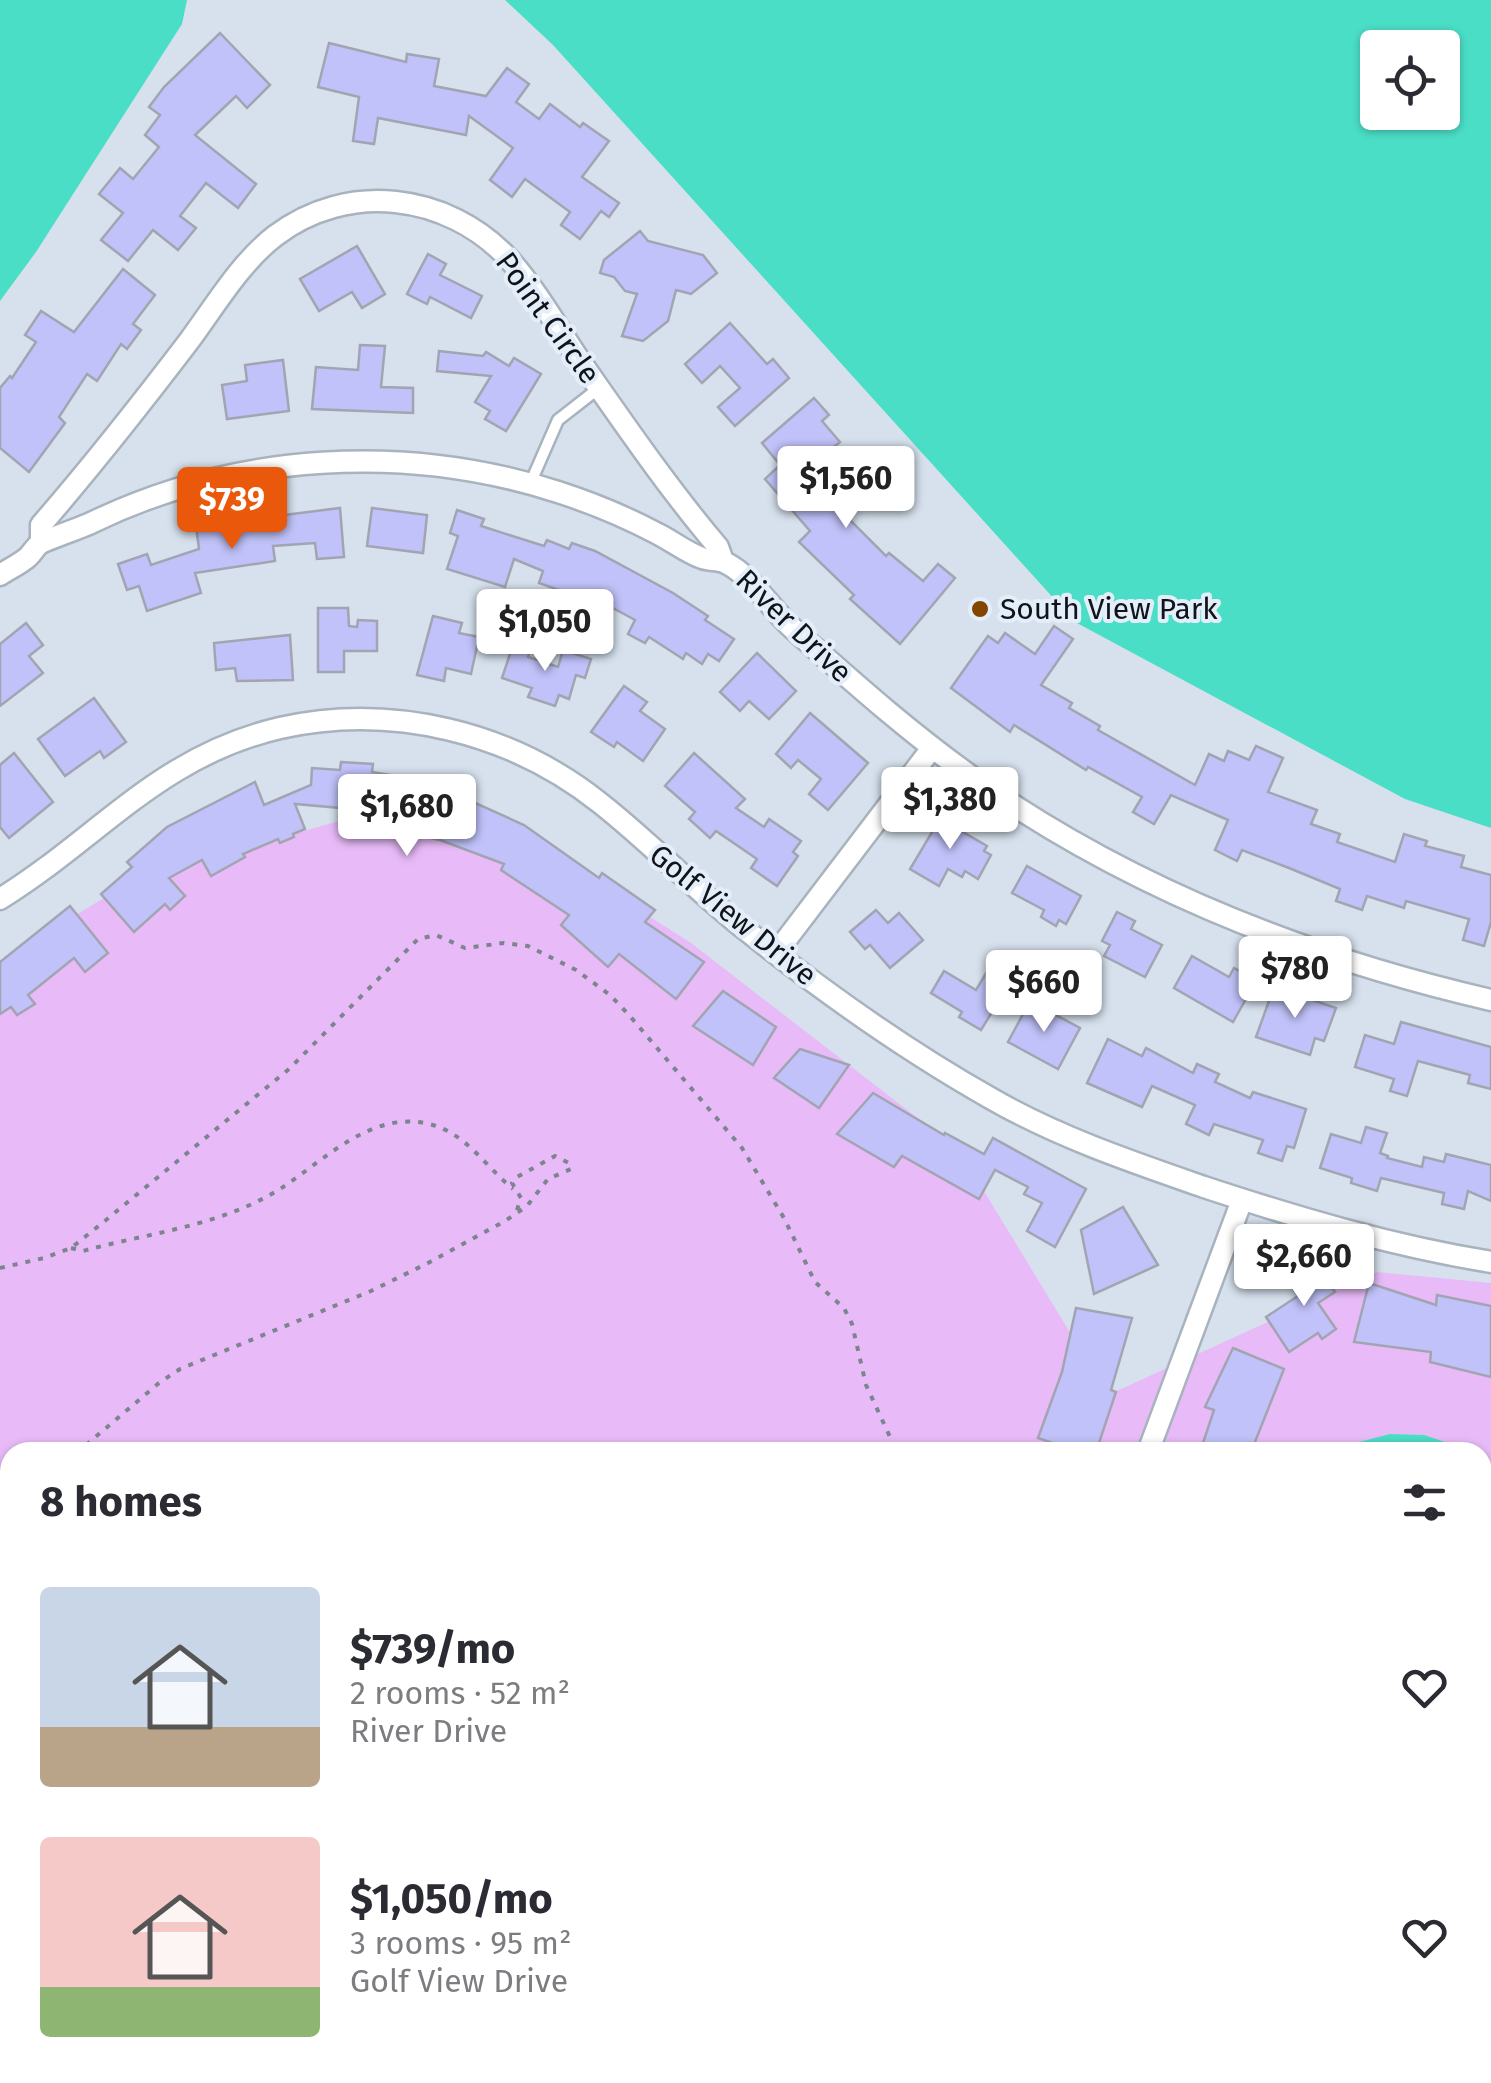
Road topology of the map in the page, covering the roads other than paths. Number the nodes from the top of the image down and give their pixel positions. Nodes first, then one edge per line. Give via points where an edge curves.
1 (599, 388) junction
2 (530, 484) junction
3 (41, 542) junction
4 (723, 561) junction
5 (0, 576) edge
6 (932, 748) junction
7 (0, 899) edge
8 (776, 953) junction
9 (1491, 1000) edge
10 (1242, 1200) junction
11 (1491, 1262) edge
12 (1152, 1442) edge

1 - 2 lane via 558,420
1 - 3 street, Point Circle via 510,260 469,225 415,204 334,206 296,222 254,256 41,524
1 - 4 street, Point Circle
2 - 3 street, River Drive via 395,462 303,464 161,494
2 - 4 street, River Drive via 607,510 701,558
3 - 5 street, River Drive
4 - 6 street, River Drive
6 - 8 street
6 - 9 street, River Drive via 1059,833 1198,905 1343,962
7 - 8 street, Golf View Drive via 139,793 205,754 282,728 373,719 493,742 562,775
8 - 10 street, Golf View Drive via 882,1033 996,1102 1116,1157
10 - 11 street, Golf View Drive
10 - 12 street

